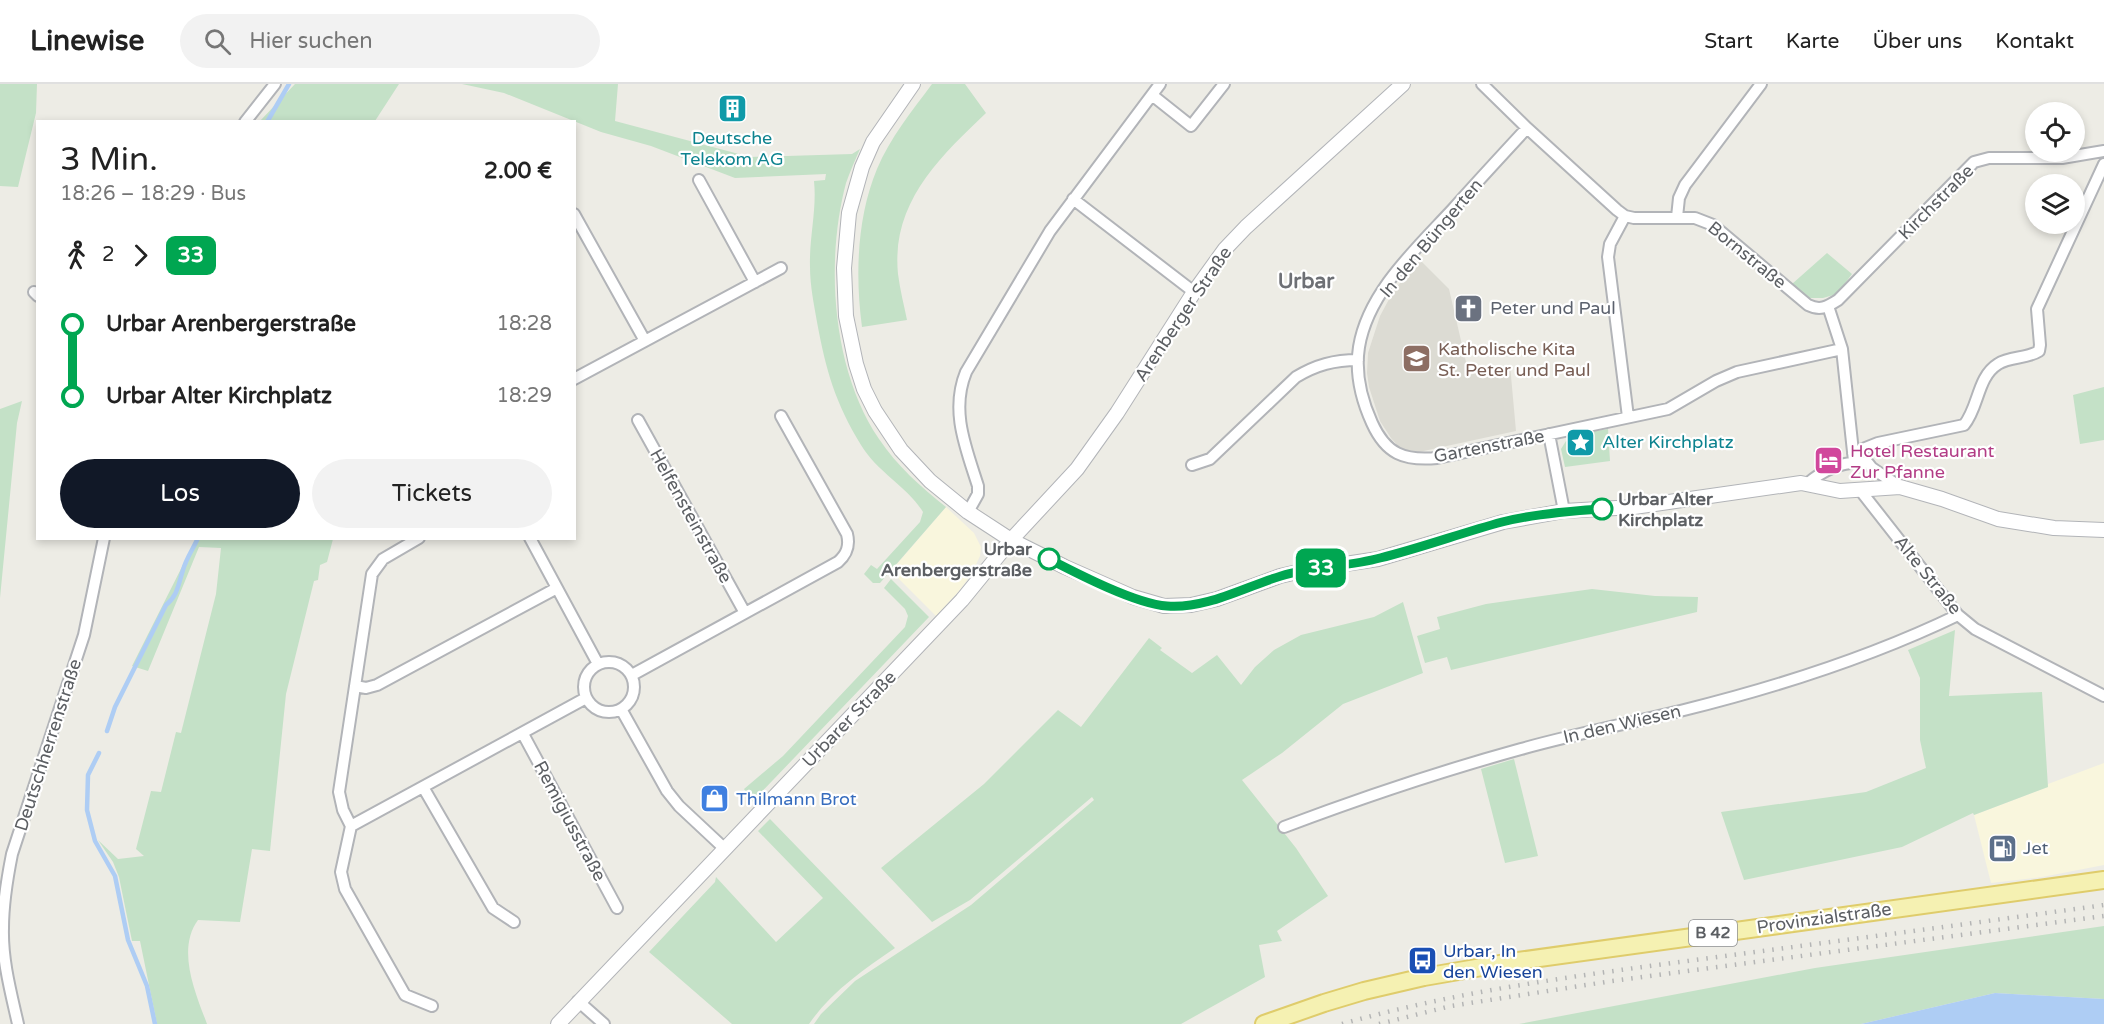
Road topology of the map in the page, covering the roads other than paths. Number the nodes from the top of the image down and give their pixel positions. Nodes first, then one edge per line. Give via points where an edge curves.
1 (275, 84) edge
2 (913, 84) edge
3 (1160, 84) edge
4 (1224, 84) edge
5 (1402, 84) edge
6 (1482, 84) edge
7 (1761, 84) edge
8 (1152, 95) junction
9 (247, 120) edge
10 (1527, 128) junction
11 (2104, 151) edge
12 (2104, 164) edge
13 (699, 180) dead end
14 (1072, 199) junction
15 (1625, 216) junction
16 (1677, 217) junction
17 (576, 218) edge
18 (781, 268) dead end
19 (755, 282) junction
20 (1194, 292) junction
21 (1828, 306) junction
22 (645, 341) junction
23 (1842, 349) junction
24 (1358, 360) junction
25 (576, 378) edge
26 (781, 416) dead end
27 (1628, 417) junction
28 (638, 420) dead end
29 (1549, 434) junction
30 (1853, 457) junction
31 (1410, 458) joint
32 (1192, 465) dead end
33 (1807, 484) junction
34 (1900, 487) junction
35 (1860, 490) junction
36 (1564, 511) junction
37 (968, 512) junction
38 (2104, 530) edge
39 (104, 540) edge
40 (416, 540) edge
41 (532, 540) edge
42 (1011, 540) junction
43 (557, 588) junction
44 (745, 613) junction
45 (1958, 615) junction
46 (598, 664) junction
47 (632, 675) junction
48 (355, 686) junction
49 (2104, 696) edge
50 (586, 698) junction
51 (621, 709) junction
52 (523, 734) junction
53 (423, 787) junction
54 (351, 826) junction
55 (1284, 827) dead end
56 (724, 849) junction
57 (2104, 880) edge
58 (617, 908) dead end
59 (514, 922) dead end
60 (578, 1001) junction
61 (432, 1006) dead end
62 (18, 1024) edge
63 (558, 1024) edge
64 (604, 1024) edge
65 (1264, 1024) edge

1 - 9 street
2 - 37 street via 873,142 855,189 846,235 846,316 864,389 888,432 930,481
3 - 8 street
4 - 8 street via 1191,126
5 - 20 street, Arenberger Straße via 1246,227
6 - 10 street
7 - 16 street via 1685,185
8 - 14 street
10 - 15 street
10 - 24 street, In den Büngerten via 1390,282 1365,328
11 - 21 street, Kirchstraße via 2062,158 1989,158 1974,162
12 - 30 street via 2037,309 2039,351 2000,362 1990,370 1964,425 1878,443
13 - 19 street
14 - 20 street
14 - 37 street via 1030,262 962,382 958,420 978,486
15 - 16 street, Bornstraße
15 - 27 street via 1608,256
16 - 21 street, Bornstraße via 1713,225 1808,305 1820,309
17 - 22 street
18 - 19 street
19 - 22 street
20 - 42 street, Arenberger Straße via 1077,469
21 - 23 street
22 - 25 street
23 - 27 street, Gartenstraße via 1737,372 1668,409
23 - 30 street
24 - 31 street, In den Büngerten via 1361,393 1376,432 1390,450
24 - 32 street via 1325,363 1296,377 1210,459
26 - 44 street via 847,534 849,547 838,562
27 - 29 street, Gartenstraße
28 - 44 street, Helfensteinstraße
29 - 31 street, Gartenstraße via 1437,458
29 - 36 street
30 - 33 street via 1820,472
30 - 34 street via 1868,463
33 - 35 street via 1830,491
33 - 36 street via 1634,507
34 - 35 street
34 - 38 street via 1998,519 2054,528
35 - 45 street, Alte Straße
36 - 42 street via 1503,522 1378,559 1294,572 1217,599 1177,607 1134,597
37 - 42 street
39 - 62 street, Deutschherrenstraße via 84,635 6,882 2,930
40 - 48 street via 383,559 372,574
41 - 43 street
42 - 56 street, Urbarer Straße via 962,600
43 - 46 street
43 - 48 street via 376,685
44 - 47 street
45 - 49 street, Alte Straße via 1975,629
45 - 55 street, In den Wiesen via 1895,643 1764,688 1522,748 1352,801
46 - 47 street via 621,664
46 - 50 street via 591,668 584,682
47 - 51 street via 632,698
48 - 54 street via 339,792
50 - 51 street via 605,712
50 - 52 street
51 - 56 street via 667,791
52 - 53 street
52 - 58 street, Remigiusstraße
53 - 54 street
53 - 59 street via 493,908
54 - 61 street via 341,872 345,889 405,995
56 - 60 street, Urbarer Straße
57 - 65 main road, Provinzialstraße / B 42 via 1533,958 1344,997
60 - 63 street, Urbarer Straße
60 - 64 street

